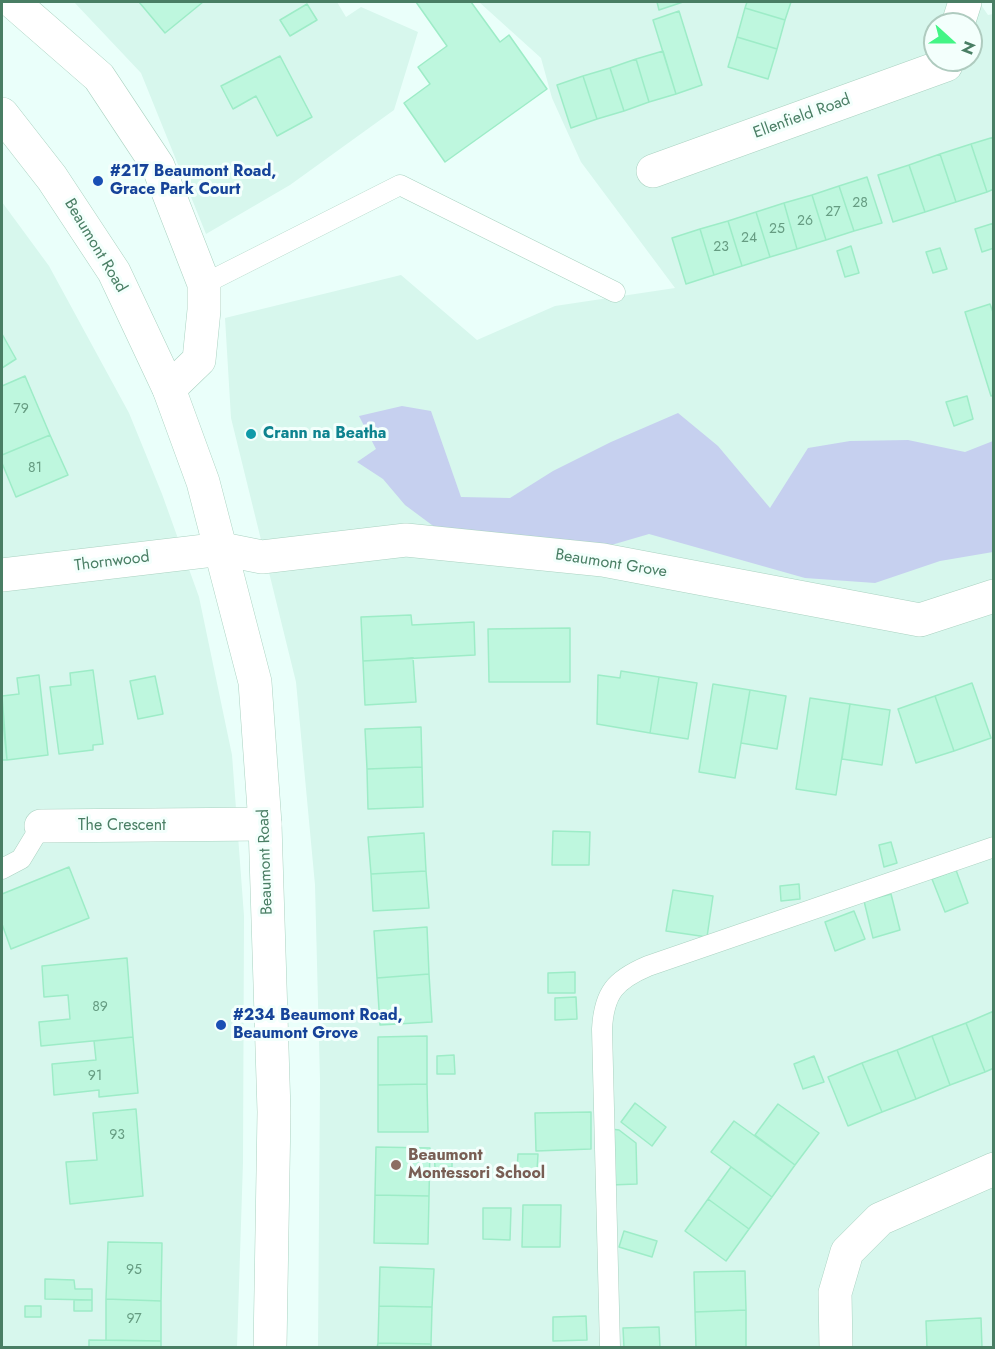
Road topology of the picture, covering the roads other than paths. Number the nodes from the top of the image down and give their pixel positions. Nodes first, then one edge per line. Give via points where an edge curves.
1 (14, 2) edge
2 (988, 2) edge
3 (993, 2) edge
4 (927, 72) edge
5 (2, 114) edge
6 (653, 171) dead end
7 (204, 284) junction
8 (615, 292) dead end
9 (169, 389) junction
10 (222, 549) junction
11 (2, 575) edge
12 (993, 596) edge
13 (265, 824) junction
14 (41, 826) joint
15 (993, 847) edge
16 (2, 869) edge
17 (993, 1169) edge
18 (270, 1347) edge
19 (610, 1347) edge
20 (836, 1347) edge

1 - 7 street via 99,77 158,166
2 - 3 street
4 - 6 street, Ellenfield Road
5 - 9 street, Beaumont Road via 52,178 114,272
7 - 8 lane via 400,185
7 - 9 street via 199,360
9 - 10 street, Beaumont Road via 204,482
10 - 11 street, Thornwood
10 - 12 street, Beaumont Grove via 262,558 406,540 545,554 603,560 920,620
10 - 13 street, Beaumont Road via 255,682
13 - 14 street, The Crescent
13 - 18 street, Beaumont Road via 274,1112
14 - 16 lane, The Crescent via 21,859
15 - 19 lane via 648,966 628,975 612,990 603,1008 602,1029
17 - 20 street via 880,1219 847,1252 835,1293

